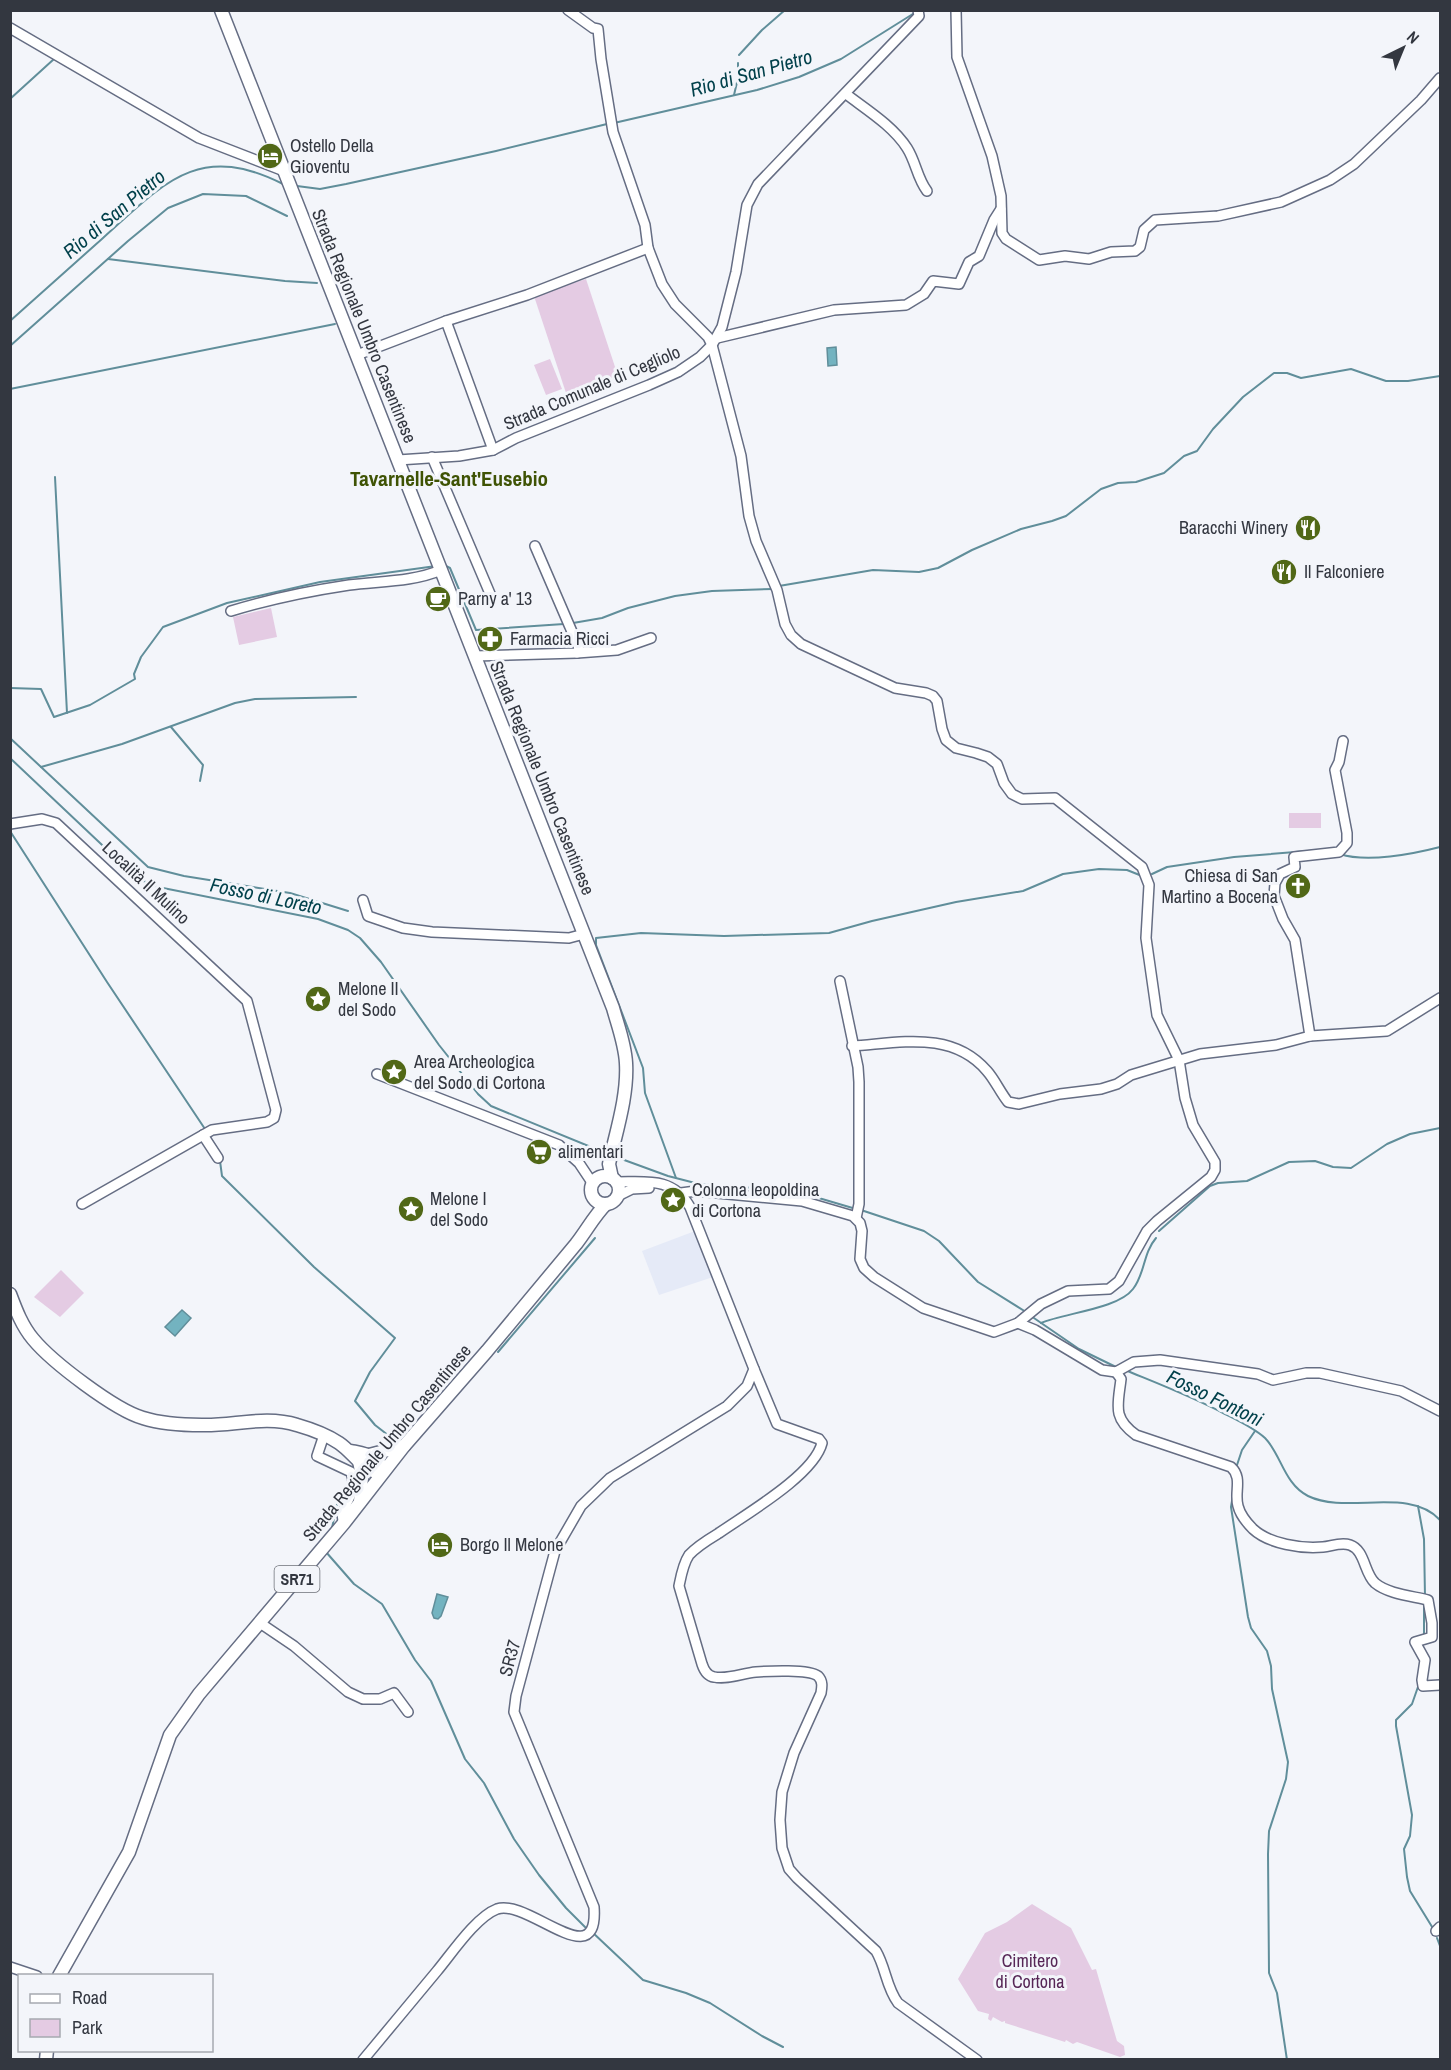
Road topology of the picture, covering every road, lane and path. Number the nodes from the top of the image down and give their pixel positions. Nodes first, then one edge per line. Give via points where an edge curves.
1 (221, 10) edge
2 (568, 10) edge
3 (956, 10) edge
4 (922, 12) edge
5 (10, 28) edge
6 (1440, 78) edge
7 (846, 94) junction
8 (284, 171) junction
9 (927, 191) dead end
10 (1001, 209) junction
11 (648, 248) junction
12 (446, 321) junction
13 (715, 341) junction
14 (357, 355) junction
15 (493, 450) junction
16 (432, 457) junction
17 (398, 460) junction
18 (536, 546) dead end
19 (441, 570) junction
20 (491, 596) dead end
21 (231, 611) dead end
22 (651, 638) dead end
23 (577, 653) junction
24 (475, 656) junction
25 (1343, 741) dead end
26 (10, 824) edge
27 (363, 900) dead end
28 (584, 933) junction
29 (840, 981) dead end
30 (1440, 998) edge
31 (1310, 1036) junction
32 (852, 1046) junction
33 (1179, 1060) junction
34 (377, 1074) dead end
35 (203, 1135) junction
36 (218, 1158) dead end
37 (603, 1183) junction
38 (677, 1190) junction
39 (618, 1196) junction
40 (82, 1204) dead end
41 (606, 1204) junction
42 (857, 1212) junction
43 (594, 1218) junction
44 (10, 1294) edge
45 (1026, 1316) junction
46 (754, 1369) junction
47 (1116, 1372) junction
48 (1440, 1411) edge
49 (324, 1435) junction
50 (404, 1446) junction
51 (360, 1456) junction
52 (382, 1473) junction
53 (360, 1504) junction
54 (344, 1524) junction
55 (260, 1623) junction
56 (1440, 1685) edge
57 (408, 1712) dead end
58 (10, 1967) edge
59 (31, 1974) edge
60 (60, 1974) edge
61 (363, 2060) edge
62 (977, 2060) edge

1 - 8 main road, Strada Regionale Umbro Casentinese
2 - 11 street via 598,29 613,132 645,225
3 - 10 street via 957,57 992,156
4 - 7 street
5 - 8 street via 199,138
6 - 10 street via 1354,164 1330,180 1281,202 1218,216 1155,220 1144,230 1140,247 1135,251 1111,252 1089,259 1065,256 1040,260 1006,239
7 - 9 street via 900,138
7 - 13 street via 758,184 747,205 736,272
8 - 14 main road, Strada Regionale Umbro Casentinese
10 - 13 street via 979,256 969,262 959,284 933,281 924,294 906,305 834,310
11 - 12 street via 527,295
11 - 13 street via 662,284 675,304
12 - 14 street
12 - 15 street
13 - 15 street, Strada Comunale di Cegliolo via 678,372
13 - 33 street via 741,456 749,516 791,635 801,644 895,688 933,696 946,740 997,764 1012,794 1022,799 1055,798 1142,867 1149,885 1146,938 1157,1015
14 - 17 main road, Strada Regionale Umbro Casentinese
15 - 16 street, Strada Comunale di Cegliolo
16 - 17 street, Strada Comunale di Cegliolo
16 - 20 street
17 - 19 main road, Strada Regionale Umbro Casentinese
18 - 23 street via 579,648
19 - 21 street via 419,577 266,600
19 - 24 main road, Strada Regionale Umbro Casentinese
22 - 23 street via 617,650
23 - 24 street
24 - 28 main road, Strada Regionale Umbro Casentinese
25 - 31 street via 1335,770 1347,843 1339,852 1294,857 1295,867 1280,874 1275,883 1274,896 1295,940
26 - 35 street, Località Il Mulino via 42,819 56,823 247,1001 276,1110 274,1118
27 - 28 street via 368,916 403,928 569,938
28 - 37 main road, Strada Regionale Umbro Casentinese via 613,1008 626,1061 626,1078
29 - 32 street
30 - 31 street via 1387,1031
31 - 33 street
32 - 33 street via 932,1041 956,1047 987,1071 1008,1102 1019,1104 1101,1089
32 - 42 street via 860,1082
33 - 45 street via 1193,1125 1215,1162 1211,1177 1147,1231 1119,1281 1109,1289 1068,1291
34 - 37 street via 559,1145
35 - 36 street
35 - 40 street
37 - 38 street via 654,1182
37 - 39 main road via 619,1190
37 - 41 main road via 598,1202
37 - 43 main road
38 - 39 street via 641,1188
38 - 42 street via 802,1201
38 - 46 street via 690,1208
39 - 41 main road, SR71
41 - 43 main road, SR71
42 - 45 street via 864,1268 909,1300 994,1332
43 - 50 main road, Strada Regionale Umbro Casentinese / SR71
44 - 49 main road via 22,1322 44,1352 107,1399 142,1418 204,1425 282,1422
45 - 47 street via 1035,1330 1102,1370
46 - 61 street, SR37 via 747,1386 727,1406 610,1478 581,1506 555,1551 514,1712 594,1906 595,1923 589,1934 581,1938 571,1936 509,1907 492,1912 460,1944
46 - 62 street via 777,1424 822,1443 805,1468 784,1488 689,1556 679,1586 702,1664 712,1677 811,1672 819,1677 823,1685 821,1694 794,1753 782,1792 780,1820 789,1869 876,1951 890,1992 898,2003
47 - 48 street via 1134,1362 1160,1360 1258,1374 1273,1380 1320,1373 1401,1391
47 - 56 street via 1121,1379 1117,1410 1126,1428 1231,1467 1238,1475 1237,1500 1242,1515 1265,1538 1302,1546 1352,1546 1376,1584 1428,1600 1432,1637 1415,1642 1425,1660 1424,1686
49 - 51 main road
49 - 54 street via 317,1456 351,1472 353,1477 353,1493 342,1512
50 - 51 main road
50 - 52 main road, Strada Regionale Umbro Casentinese / SR71
51 - 52 main road via 379,1462
51 - 53 main road
52 - 53 main road, Strada Regionale Umbro Casentinese / SR71
53 - 54 main road, Strada Regionale Umbro Casentinese / SR71
54 - 55 main road, Strada Regionale Umbro Casentinese / SR71
55 - 57 street via 348,1692 363,1699 394,1693
55 - 60 main road, Strada Regionale Umbro Casentinese / SR71 via 199,1694 170,1735 129,1852
58 - 59 street

